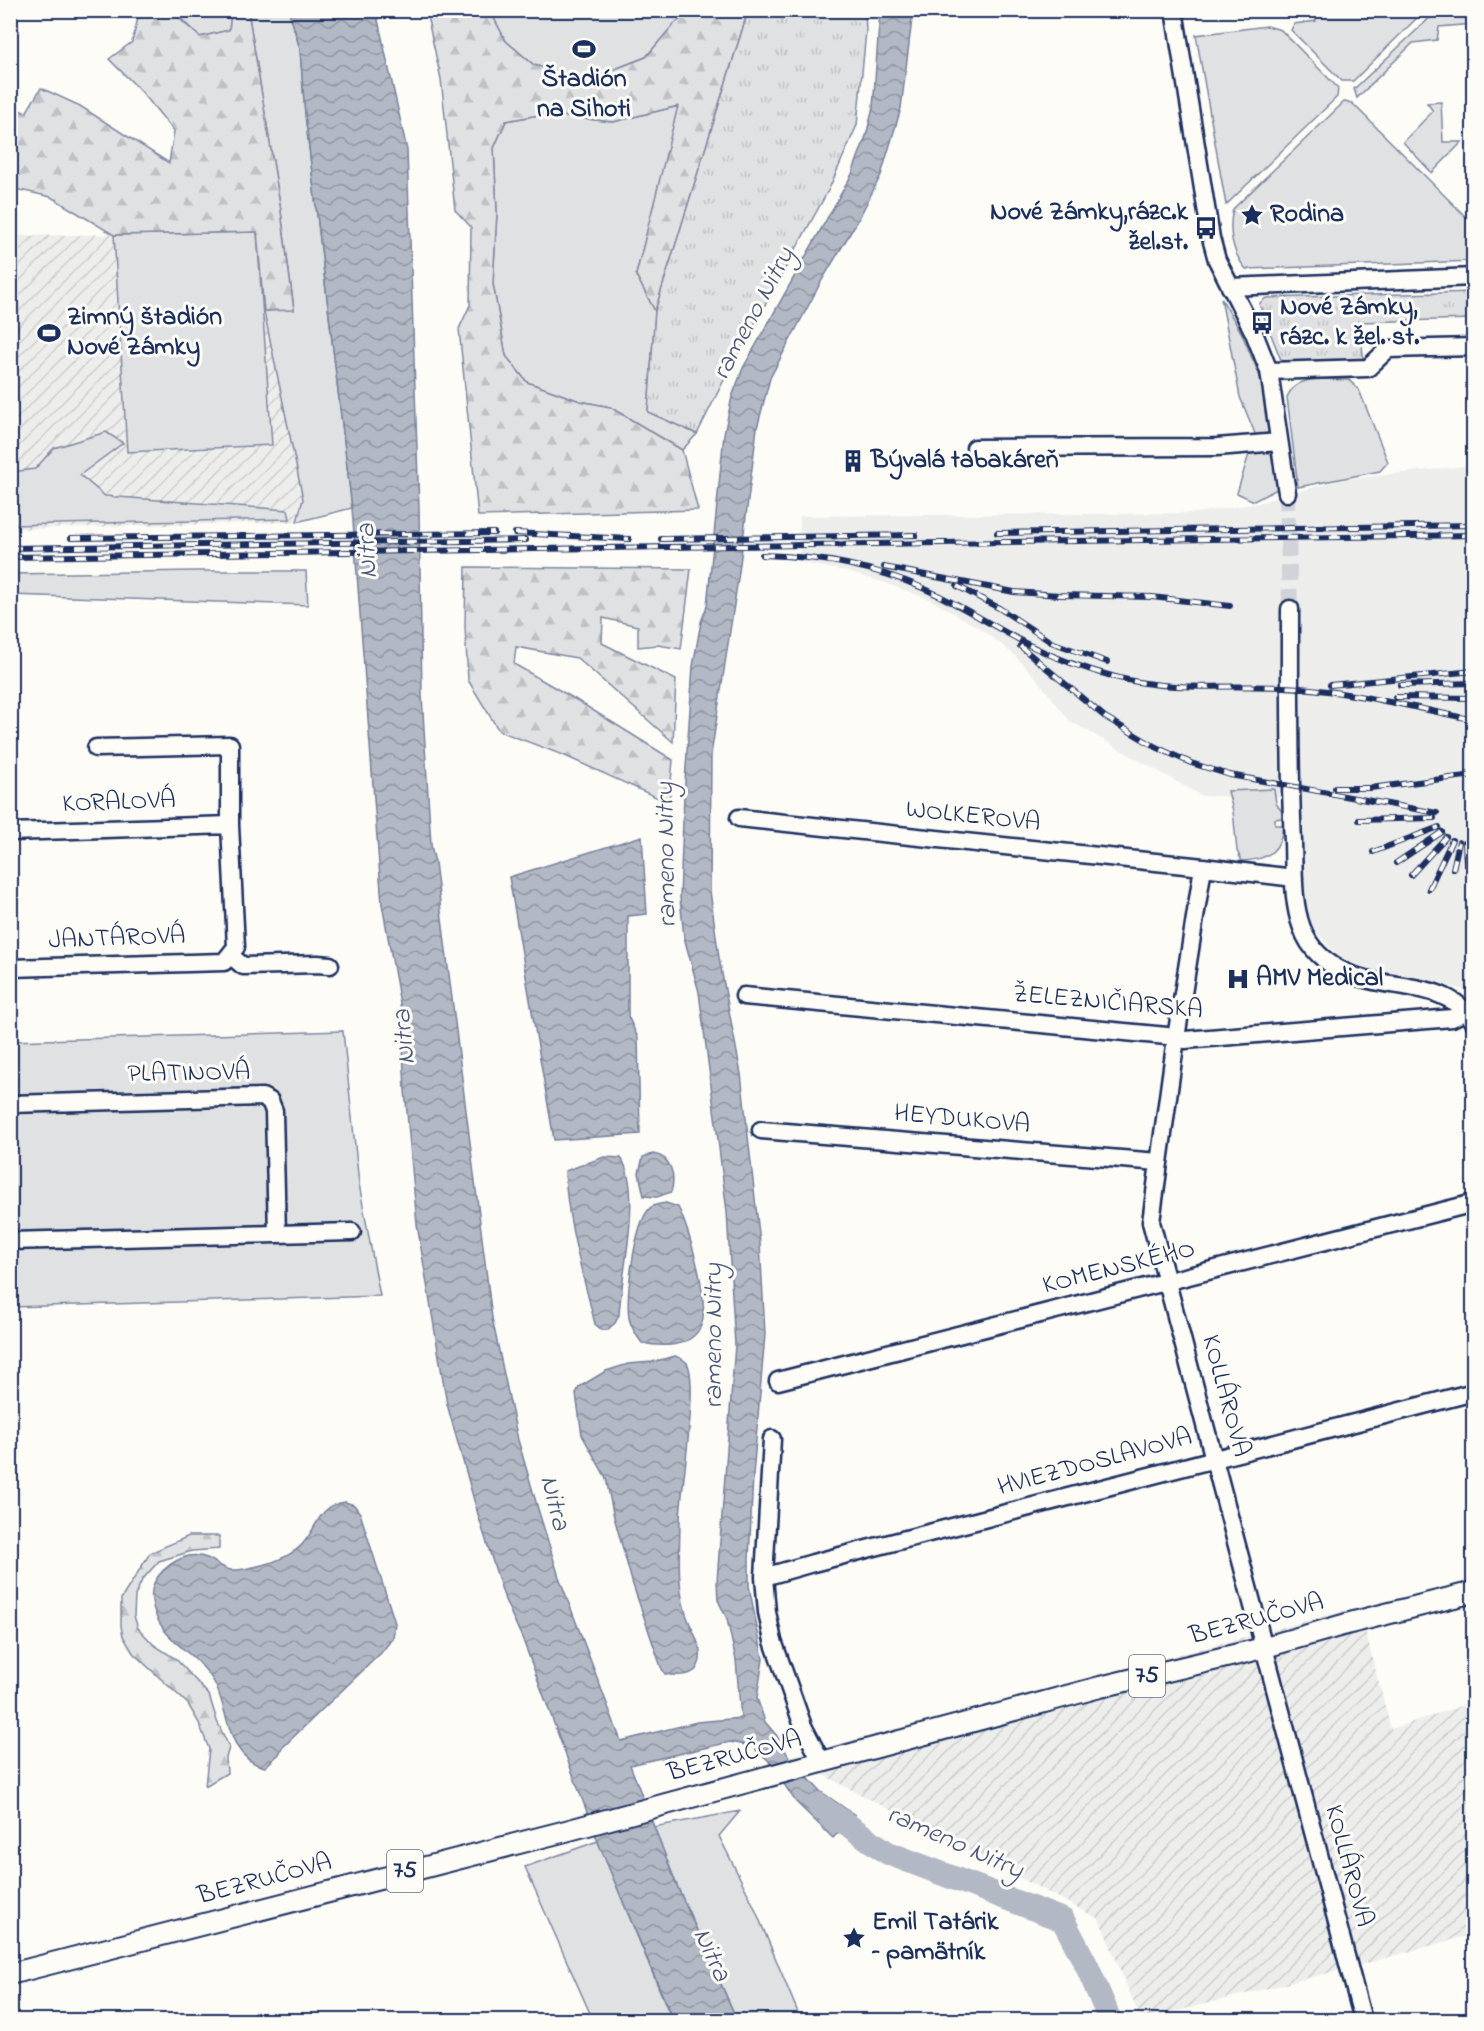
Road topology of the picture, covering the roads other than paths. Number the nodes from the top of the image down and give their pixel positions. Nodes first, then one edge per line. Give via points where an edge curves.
1 (1174, 10) edge
2 (1473, 277) edge
3 (1230, 287) junction
4 (1473, 347) edge
5 (1269, 370) junction
6 (1279, 442) junction
7 (975, 448) dead end
8 (1287, 493) tunnel mouth
9 (1290, 609) tunnel mouth
10 (96, 748) dead end
11 (739, 818) dead end
12 (230, 825) junction
13 (10, 832) edge
14 (1203, 867) junction
15 (1294, 878) junction
16 (227, 958) junction
17 (330, 965) dead end
18 (10, 968) edge
19 (744, 996) dead end
20 (1470, 1017) edge
21 (1176, 1038) junction
22 (10, 1104) edge
23 (761, 1130) dead end
24 (1159, 1162) junction
25 (1473, 1203) edge
26 (352, 1232) dead end
27 (277, 1234) junction
28 (10, 1241) edge
29 (1168, 1282) junction
30 (778, 1381) dead end
31 (1473, 1392) edge
32 (771, 1438) dead end
33 (1215, 1458) junction
34 (765, 1577) junction
35 (1473, 1592) edge
36 (1264, 1647) junction
37 (814, 1760) junction
38 (10, 1974) edge
39 (1363, 2020) edge

1 - 3 street via 1211,238
2 - 3 street
3 - 5 street
4 - 5 street via 1388,349 1368,368
5 - 6 street
6 - 7 street via 1216,450
6 - 8 street
9 - 15 street
10 - 12 street via 230,746
11 - 14 street, WOLKEROVA
12 - 13 street, KORALOVÁ
12 - 16 street via 236,947
14 - 15 street
14 - 21 street, KOLLÁROVA
15 - 20 street via 1302,929 1312,947 1331,965 1356,977 1438,994 1455,1002
16 - 17 street via 243,966
16 - 18 street, JANTÁROVÁ
19 - 21 street, ŽELEZNIČIARSKA
20 - 21 street, ŽELEZNIČIARSKA
21 - 24 street, KOLLÁROVA
22 - 27 street, PLATINOVÁ via 262,1097 270,1101 274,1111
23 - 24 street, HEYDUKOVA
24 - 29 street, KOLLÁROVA via 1151,1222
25 - 29 street, KOMENSKÉHO
26 - 27 street
27 - 28 street
29 - 30 street, KOMENSKÉHO
29 - 33 street, KOLLÁROVA
31 - 33 street, HVIEZDOSLAVOVA
32 - 34 street
33 - 34 street, HVIEZDOSLAVOVA
33 - 36 street, KOLLÁROVA
34 - 37 street via 766,1612 773,1641
35 - 36 main road, BEZRUČOVA / 75
36 - 37 main road, BEZRUČOVA / 75
36 - 39 street, KOLLÁROVA
37 - 38 main road, BEZRUČOVA / 75 via 684,1800

